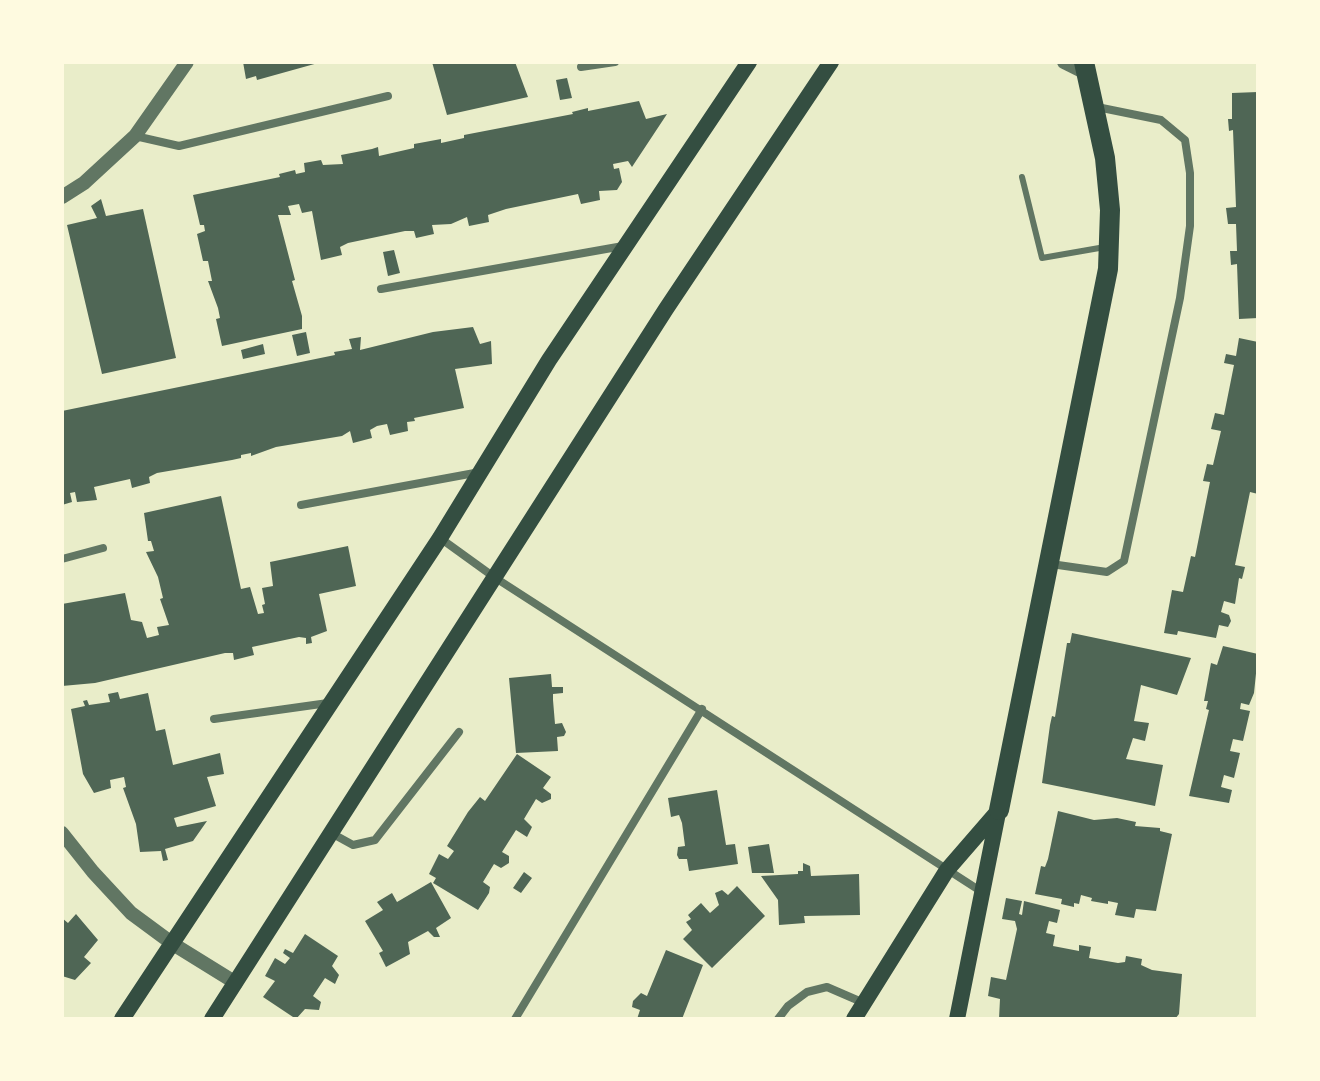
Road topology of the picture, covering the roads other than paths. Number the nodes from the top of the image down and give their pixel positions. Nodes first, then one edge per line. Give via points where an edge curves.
1 (187, 62) edge
2 (615, 62) edge
3 (749, 62) edge
4 (831, 62) edge
5 (1064, 62) edge
6 (581, 67) dead end
7 (1085, 68) edge
8 (388, 96) dead end
9 (1094, 106) junction
10 (135, 136) junction
11 (1022, 177) dead end
12 (62, 197) edge
13 (624, 246) junction
14 (1108, 246) junction
15 (381, 289) dead end
16 (481, 472) junction
17 (301, 505) dead end
18 (440, 538) junction
19 (103, 548) dead end
20 (62, 559) edge
21 (1050, 564) junction
22 (494, 577) junction
23 (328, 703) junction
24 (702, 709) junction
25 (214, 719) dead end
26 (459, 732) dead end
27 (999, 810) junction
28 (62, 833) edge
29 (333, 834) junction
30 (947, 870) junction
31 (982, 892) junction
32 (173, 944) junction
33 (236, 983) junction
34 (864, 1003) junction
35 (122, 1019) edge
36 (212, 1019) edge
37 (515, 1019) edge
38 (778, 1019) edge
39 (854, 1019) edge
40 (957, 1019) edge

1 - 10 street
2 - 6 street
3 - 13 main road
4 - 22 main road
5 - 7 street
7 - 9 main road
8 - 10 street via 179,146
9 - 14 main road via 1105,158
9 - 21 street via 1161,120 1185,140 1190,226 1180,298 1124,561 1107,572
10 - 12 street
11 - 14 lane via 1042,258
13 - 15 street
13 - 16 main road
14 - 21 main road via 1098,324
16 - 17 street
16 - 18 main road
18 - 22 street
18 - 23 main road
19 - 20 street
21 - 27 main road
22 - 24 street
22 - 29 main road
23 - 25 street
23 - 32 main road
24 - 30 street
24 - 37 street
26 - 29 street via 375,840 353,845
27 - 30 main road
27 - 31 main road
28 - 32 street via 131,913
29 - 33 main road
30 - 31 street
30 - 34 main road
31 - 40 main road
32 - 33 street
32 - 35 main road
33 - 36 main road
34 - 38 street via 827,987 807,992
34 - 39 main road

